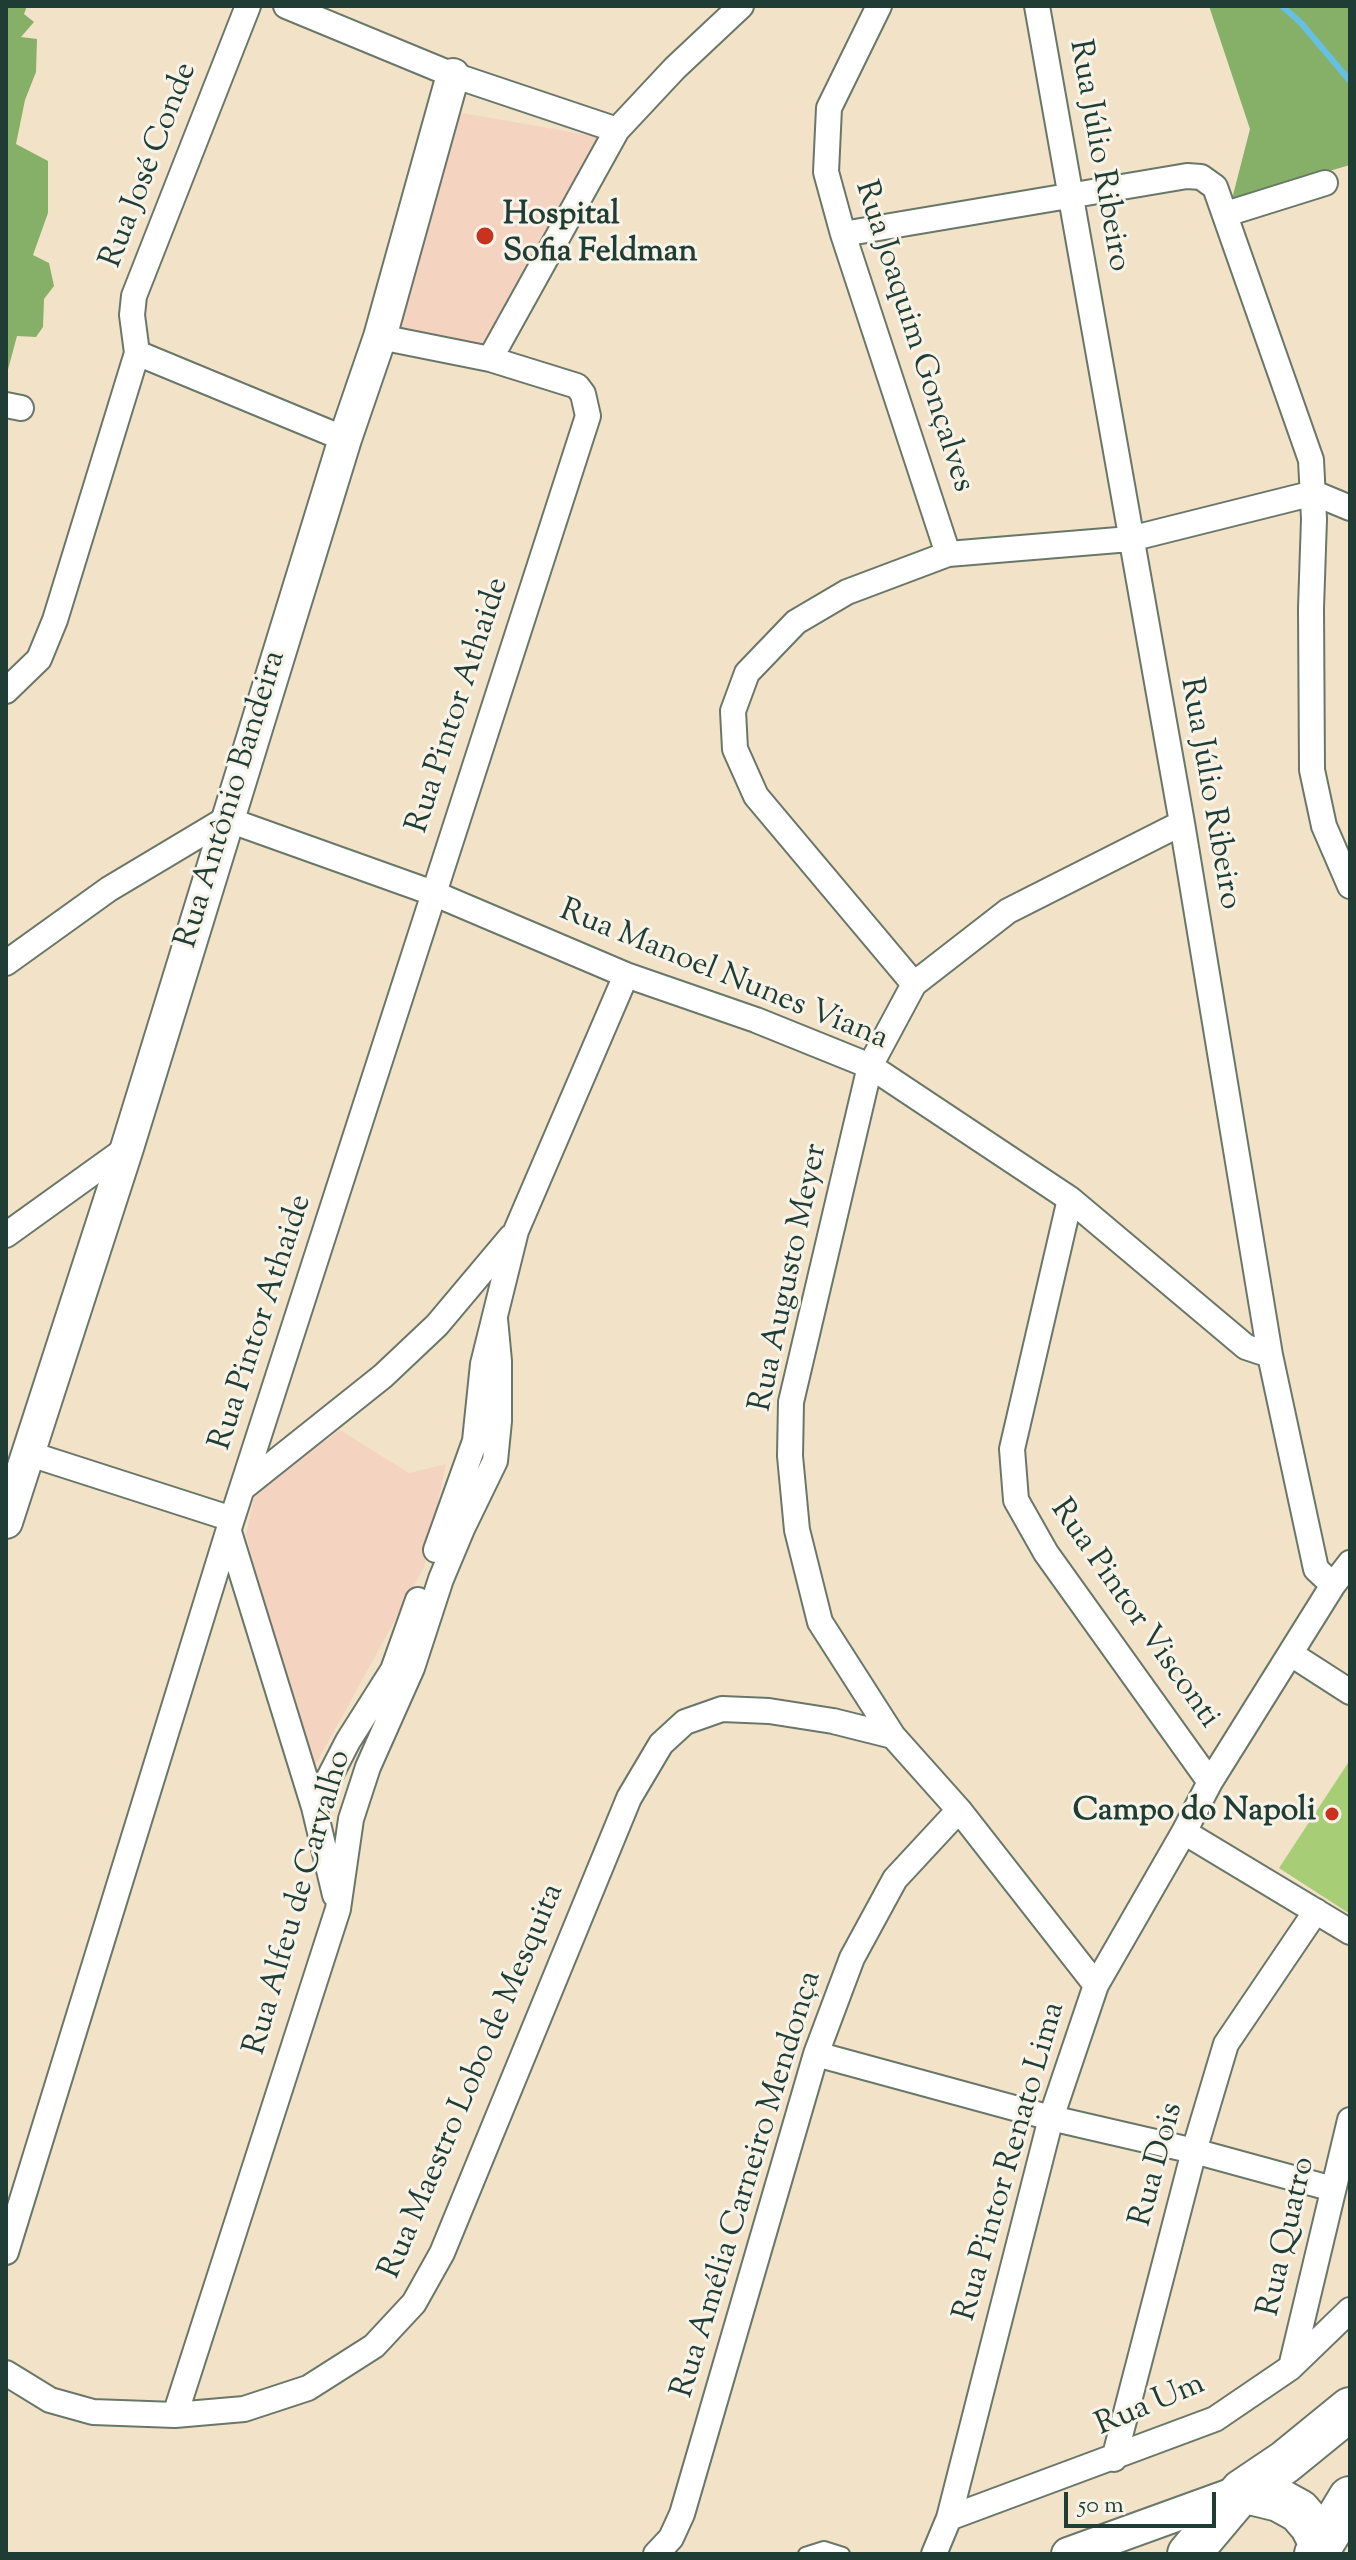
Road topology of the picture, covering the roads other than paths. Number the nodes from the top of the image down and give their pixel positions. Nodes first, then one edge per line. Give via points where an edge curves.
1 (248, 6) edge
2 (286, 6) edge
3 (741, 6) edge
4 (879, 6) edge
5 (1037, 6) edge
6 (453, 75) junction
7 (617, 130) junction
8 (1325, 183) dead end
9 (1072, 197) junction
10 (1226, 214) junction
11 (843, 234) junction
12 (380, 337) junction
13 (495, 349) junction
14 (137, 353) junction
15 (345, 439) junction
16 (1314, 493) junction
17 (1350, 508) edge
18 (1130, 539) junction
19 (948, 554) junction
20 (6, 691) edge
21 (226, 819) junction
22 (1182, 823) junction
23 (1350, 886) edge
24 (433, 893) junction
25 (6, 963) edge
26 (626, 975) junction
27 (914, 984) junction
28 (870, 1066) junction
29 (127, 1148) junction
30 (1070, 1199) junction
31 (516, 1231) junction
32 (6, 1235) edge
33 (495, 1319) junction
34 (1270, 1355) junction
35 (30, 1454) junction
36 (245, 1486) junction
37 (6, 1522) edge
38 (230, 1526) junction
39 (1350, 1563) edge
40 (1333, 1585) junction
41 (1291, 1654) junction
42 (1350, 1692) edge
43 (893, 1736) junction
44 (1210, 1782) junction
45 (314, 1807) junction
46 (959, 1810) junction
47 (1184, 1832) junction
48 (338, 1909) junction
49 (1316, 1911) junction
50 (1350, 1932) edge
51 (1096, 1985) junction
52 (816, 2054) junction
53 (1051, 2118) junction
54 (1350, 2120) edge
55 (1194, 2151) junction
56 (1333, 2189) junction
57 (6, 2252) edge
58 (1350, 2310) edge
59 (1290, 2368) junction
60 (6, 2373) edge
61 (1350, 2409) edge
62 (175, 2415) junction
63 (1114, 2459) junction
64 (1242, 2491) junction
65 (1350, 2498) edge
66 (949, 2518) junction
67 (1116, 2546) edge
68 (1320, 2551) edge
69 (656, 2554) edge
70 (805, 2554) edge
71 (843, 2554) edge
72 (934, 2554) edge
73 (1068, 2554) edge
74 (1189, 2554) edge

1 - 14 street, Rua José Conde via 134,296
2 - 6 street
3 - 7 street
4 - 11 street, Rua Joaquim Gonçalves via 829,108 826,172
5 - 9 street, Rua Júlio Ribeiro
6 - 7 street
6 - 12 street, Rua Antônio Bandeira
7 - 13 street
8 - 10 street
9 - 10 street via 1201,177 1215,187
9 - 11 street
9 - 18 street, Rua Júlio Ribeiro
10 - 16 street via 1311,460
11 - 19 street, Rua Joaquim Gonçalves
12 - 13 street
12 - 15 street, Rua Antônio Bandeira
13 - 24 street, Rua Pintor Athaide via 577,386 588,416
14 - 15 street
14 - 20 street via 55,620 39,659
15 - 21 street, Rua Antônio Bandeira
16 - 17 street
16 - 18 street
16 - 23 street via 1312,770 1324,826
18 - 19 street
18 - 22 street, Rua Júlio Ribeiro
19 - 27 street via 847,592 796,622 747,673 733,711 735,749 756,796
21 - 24 street, Rua Manoel Nunes Viana
21 - 25 street via 109,889
21 - 29 street, Rua Antônio Bandeira
22 - 27 street via 1008,911
22 - 34 street, Rua Júlio Ribeiro
24 - 26 street, Rua Manoel Nunes Viana
24 - 36 street, Rua Pintor Athaide
26 - 28 street, Rua Manoel Nunes Viana
26 - 31 street, Rua Alfeu de Carvalho
27 - 28 street, Rua Augusto Meyer
28 - 30 street, Rua Manoel Nunes Viana
28 - 43 street, Rua Augusto Meyer via 791,1402 790,1456 797,1530 820,1622
29 - 32 street
29 - 35 street, Rua Antônio Bandeira
30 - 34 street, Rua Manoel Nunes Viana via 1246,1347
30 - 44 street, Rua Pintor Visconti via 1012,1449 1016,1500 1046,1553
31 - 33 street, Rua Alfeu de Carvalho
31 - 36 street via 416,1345
33 - 45 street, Rua Alfeu de Carvalho via 483,1364 475,1441 393,1670
33 - 48 street, Rua Alfeu de Carvalho via 495,1461 441,1579 412,1668 368,1767 351,1819
34 - 40 street, Rua Júlio Ribeiro via 1316,1569
35 - 37 street, Rua Antônio Bandeira
35 - 38 street
36 - 38 street, Rua Pintor Athaide
38 - 45 street
38 - 57 street, Rua Pintor Athaide
39 - 40 street, Rua Pintor Renato Lima
40 - 41 street, Rua Pintor Renato Lima
41 - 42 street
41 - 44 street, Rua Pintor Renato Lima
43 - 46 street, Rua Augusto Meyer
43 - 62 street, Rua Maestro Lobo de Mesquita via 833,1721 722,1709 685,1722 661,1744 629,1798 442,2253 414,2303 374,2346 308,2388 244,2409
44 - 47 street, Rua Pintor Renato Lima
45 - 48 street
46 - 51 street, Rua Augusto Meyer
46 - 52 street, Rua Amélia Carneiro Mendonça via 895,1879 852,1958
47 - 49 street
47 - 51 street, Rua Pintor Renato Lima
48 - 62 street, Rua Alfeu de Carvalho
49 - 50 street
49 - 55 street, Rua Dois via 1226,2044
51 - 53 street, Rua Pintor Renato Lima
52 - 53 street
52 - 69 street, Rua Amélia Carneiro Mendonça via 682,2514
53 - 55 street
53 - 66 street, Rua Pintor Renato Lima
54 - 56 street, Rua Quatro
55 - 56 street
55 - 63 street, Rua Dois
56 - 59 street, Rua Quatro
58 - 59 street, Rua Um
59 - 63 street, Rua Um via 1215,2419
60 - 62 street, Rua Maestro Lobo de Mesquita via 50,2400 93,2412
61 - 64 highway
63 - 66 street, Rua Um
64 - 67 street
64 - 68 highway via 1299,2511 1311,2525
64 - 74 highway
65 - 68 highway
66 - 72 street, Rua Pintor Renato Lima
67 - 73 street
70 - 71 lane via 824,2548

